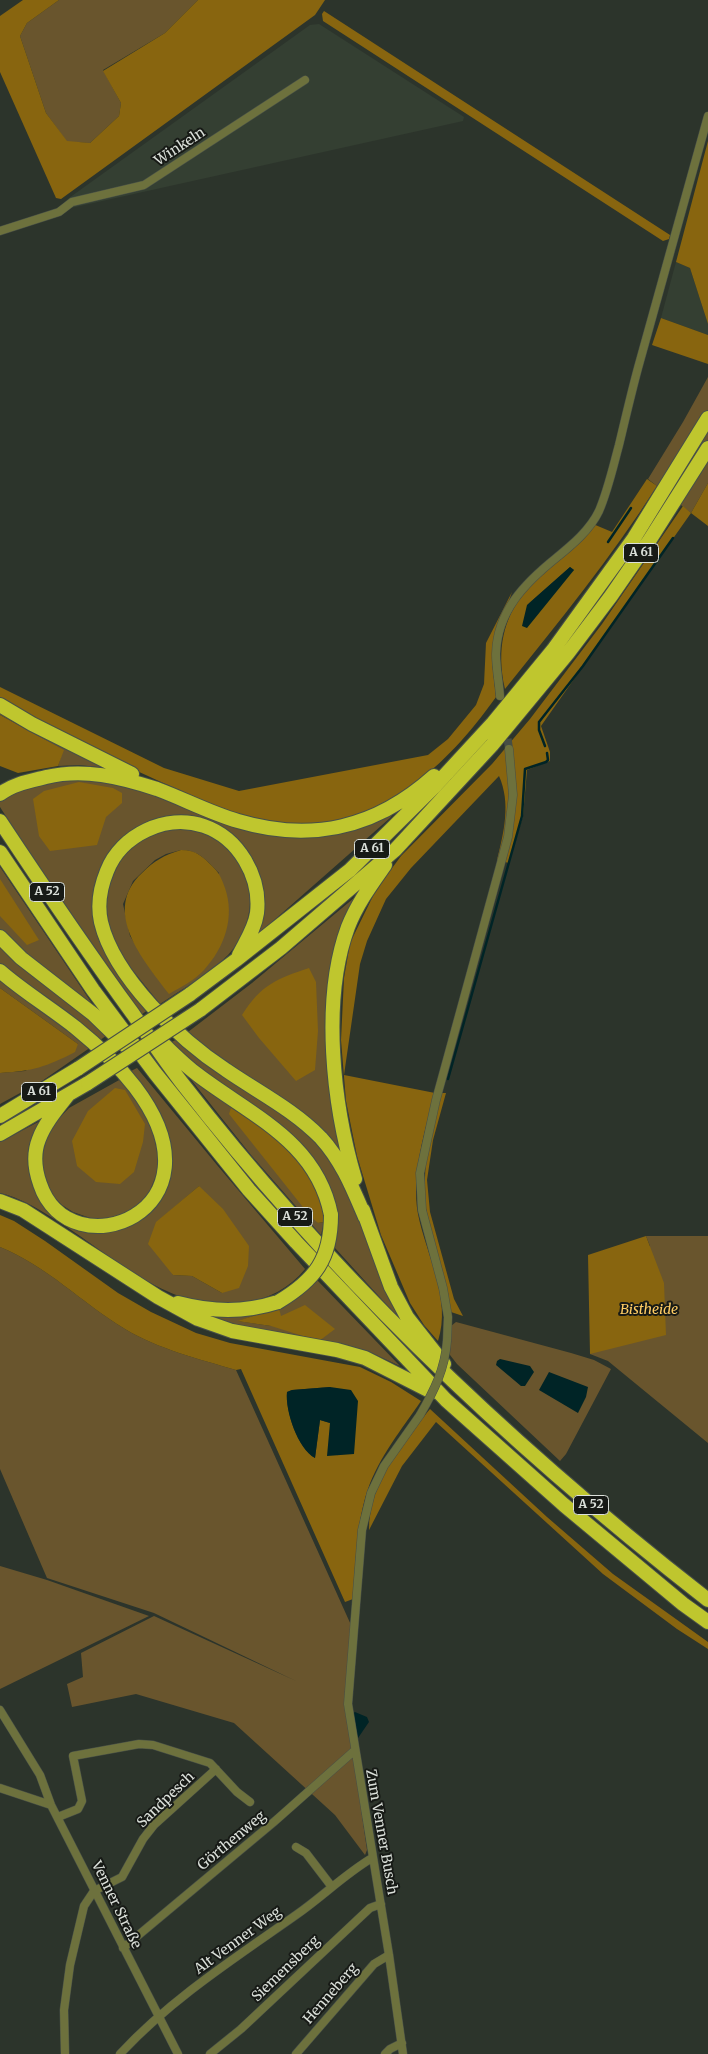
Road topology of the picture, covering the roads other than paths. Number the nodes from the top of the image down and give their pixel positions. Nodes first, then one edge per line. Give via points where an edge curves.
1 (305, 80) dead end
2 (708, 116) edge
3 (0, 231) edge
4 (708, 418) edge
5 (708, 448) edge
6 (500, 696) dead end
7 (0, 705) edge
8 (493, 723) junction
9 (509, 749) tunnel mouth
10 (0, 794) edge
11 (180, 797) junction
12 (0, 821) edge
13 (395, 850) junction
14 (0, 852) edge
15 (0, 937) edge
16 (236, 960) junction
17 (0, 971) edge
18 (132, 1013) junction
19 (155, 1073) junction
20 (68, 1095) junction
21 (0, 1116) edge
22 (0, 1134) edge
23 (0, 1201) edge
24 (365, 1217) junction
25 (158, 1297) junction
26 (446, 1400) junction
27 (477, 1406) junction
28 (708, 1600) edge
29 (708, 1622) edge
30 (0, 1710) edge
31 (354, 1751) junction
32 (216, 1769) junction
33 (0, 1788) edge
34 (250, 1802) dead end
35 (51, 1805) junction
36 (58, 1817) junction
37 (296, 1848) dead end
38 (372, 1858) junction
39 (332, 1887) junction
40 (94, 1891) junction
41 (381, 1904) junction
42 (123, 1948) junction
43 (389, 1955) junction
44 (159, 2017) junction
45 (402, 2043) junction
46 (65, 2054) edge
47 (120, 2054) edge
48 (178, 2054) edge
49 (210, 2054) edge
50 (296, 2054) edge
51 (385, 2054) edge
52 (403, 2054) edge

1 - 3 street, Winkeln via 144,185 72,202 59,212
2 - 6 street via 599,511 574,544 526,583 508,610 496,654
4 - 8 highway, A 61 via 634,538 553,650
5 - 13 highway, A 61 via 649,541 568,653 512,722
7 - 11 highway via 83,751
8 - 11 highway via 406,798 362,821 334,829 283,831 236,820
8 - 16 highway, A 61 via 420,802 350,870
9 - 31 street, Zum Venner Busch, bridge via 513,796 508,837 436,1100 420,1173 422,1210 443,1288 447,1341 437,1384 420,1415 384,1466 371,1493 362,1530 348,1704
10 - 11 highway via 14,786 54,775 98,774 123,778
12 - 18 highway, A 52
13 - 20 highway, A 61, bridge via 281,948 200,1010
13 - 24 highway via 360,902 341,949 336,972 334,1040 339,1114
14 - 19 highway, A 52 via 88,982
15 - 19 highway via 21,958 92,1014
16 - 21 highway, A 61, bridge via 79,1068
16 - 24 highway via 253,928 256,893 253,876 235,846 204,826 188,823 156,826 125,843 111,860 98,900 109,941 129,977 160,1016 190,1043 321,1138 348,1179
17 - 20 highway via 90,1041 135,1087 153,1115 164,1150 163,1179 152,1202 134,1216 113,1224 90,1225 68,1218 45,1195 37,1175 35,1152 47,1123
18 - 25 highway, bridge via 196,1074 296,1147 318,1175 331,1216 328,1247 320,1266 297,1291 278,1302 256,1309 217,1310
18 - 27 highway, A 52 via 181,1082 258,1176 395,1327
19 - 26 highway, A 52 via 249,1190
20 - 22 highway, A 61
23 - 25 highway via 23,1210
24 - 27 highway via 391,1287 407,1317
25 - 26 highway via 198,1320 232,1331 365,1358
26 - 29 highway, A 52 via 564,1505
27 - 28 highway, A 52 via 631,1540
30 - 35 street, Venner Straße via 40,1775
31 - 38 street, Zum Venner Busch
31 - 42 street, Görthenweg
32 - 34 street
32 - 36 street via 210,1763 153,1745 139,1744 73,1756 82,1800 78,1810
32 - 40 street, Sandpesch via 154,1825 122,1877
33 - 35 street
35 - 36 street, Venner Straße
36 - 40 street, Venner Straße
37 - 39 street via 306,1853
38 - 39 street, Alt Venner Weg
38 - 41 street, Zum Venner Busch
39 - 44 street, Alt Venner Weg
40 - 42 street, Venner Straße
40 - 46 street via 84,1906 70,1965 64,2010
41 - 43 street, Zum Venner Busch
41 - 49 street, Siemensberg via 370,1908 236,2034
42 - 44 street, Venner Straße
43 - 45 street, Zum Venner Busch
43 - 50 street, Henneberg via 369,1969
44 - 47 street
44 - 48 street, Venner Straße
45 - 51 street
45 - 52 street, Zum Venner Busch

